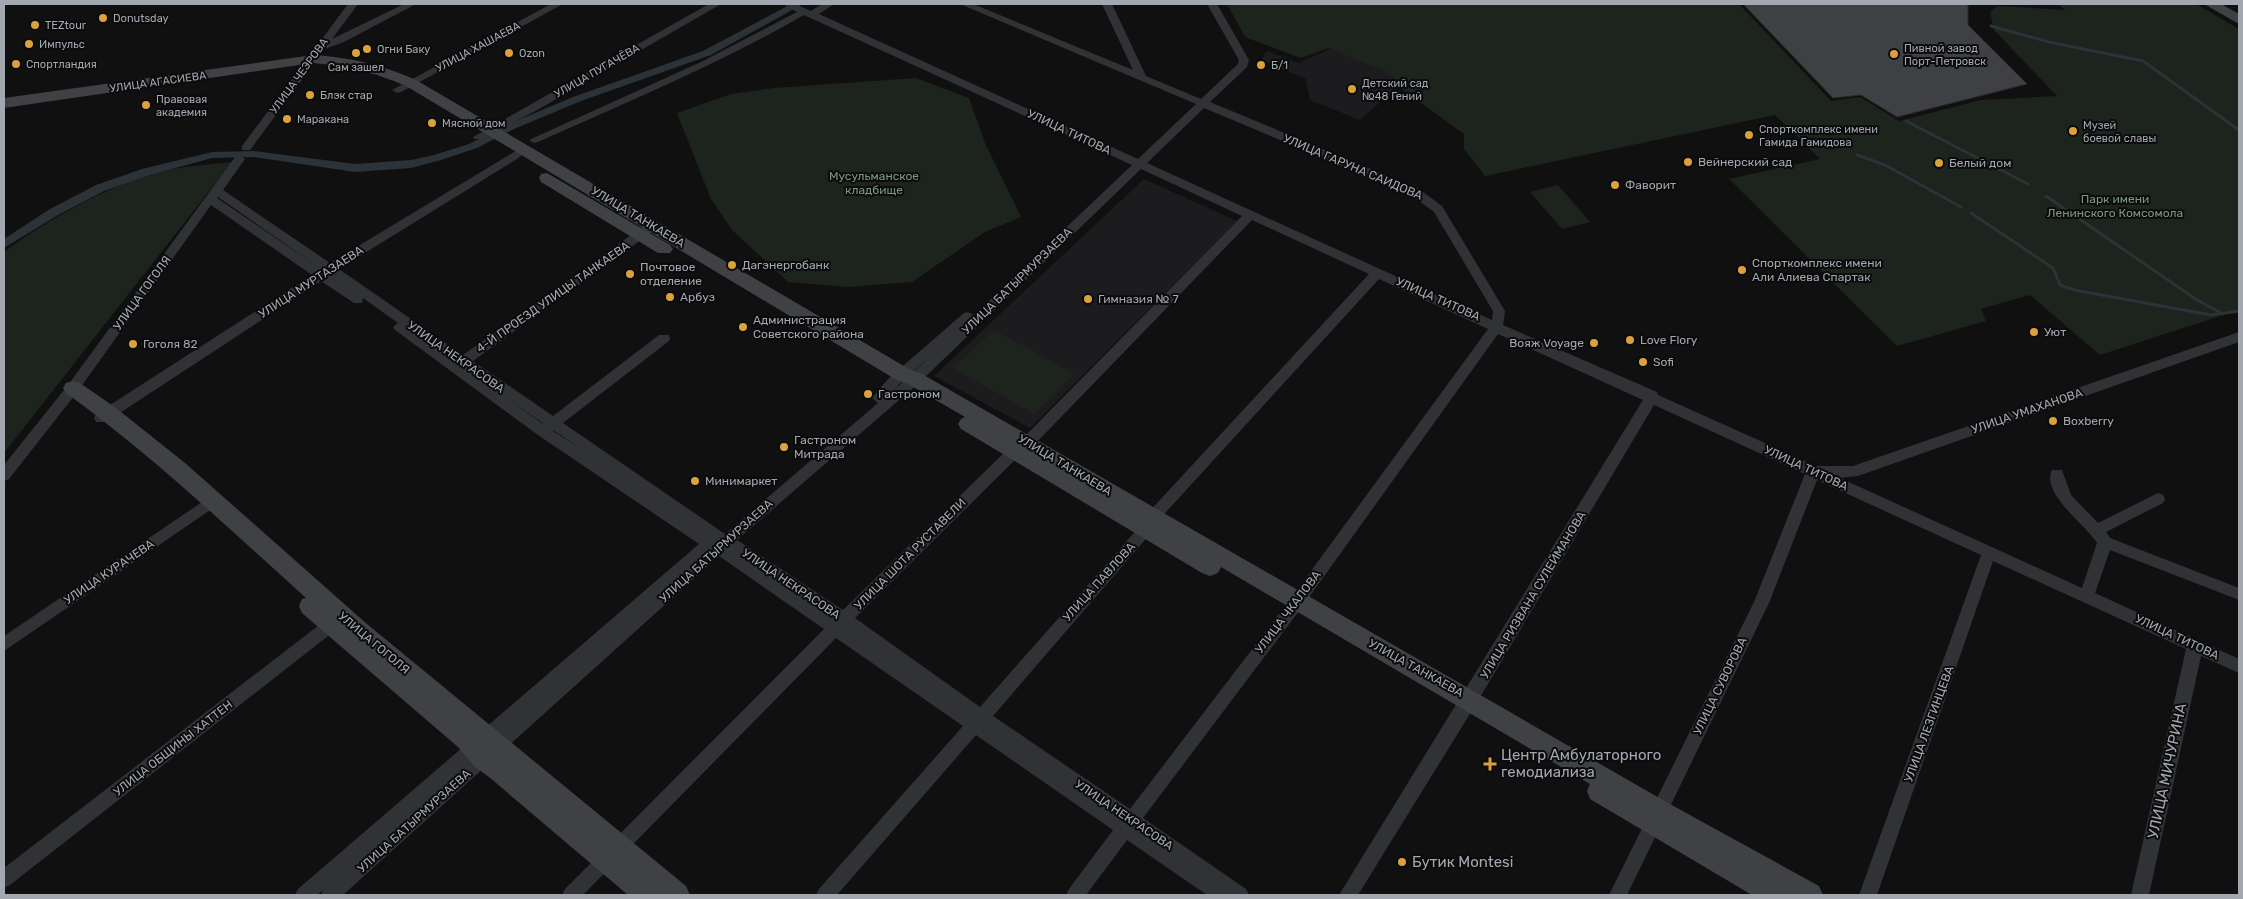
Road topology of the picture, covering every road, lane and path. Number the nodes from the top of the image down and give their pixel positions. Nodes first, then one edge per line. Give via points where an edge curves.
1 (353, 4) edge
2 (411, 4) edge
3 (558, 4) edge
4 (716, 4) edge
5 (789, 4) edge
6 (829, 4) edge
7 (965, 4) edge
8 (1107, 4) edge
9 (1212, 4) edge
10 (2212, 4) edge
11 (807, 13) junction
12 (2239, 20) edge
13 (313, 58) junction
14 (1142, 77) junction
15 (404, 86) junction
16 (1201, 102) junction
17 (4, 104) edge
18 (4, 110) edge
19 (491, 136) junction
20 (246, 148) dead end
21 (524, 149) junction
22 (239, 159) dead end
23 (1139, 164) junction
24 (214, 195) junction
25 (1250, 215) junction
26 (646, 231) junction
27 (326, 272) junction
28 (1378, 272) junction
29 (1498, 326) junction
30 (664, 338) dead end
31 (2239, 338) edge
32 (458, 365) junction
33 (904, 380) junction
34 (70, 392) junction
35 (1652, 396) junction
36 (105, 416) junction
37 (547, 427) junction
38 (1021, 447) junction
39 (1813, 472) junction
40 (4, 474) edge
41 (2057, 474) dead end
42 (2158, 499) dead end
43 (209, 504) junction
44 (1149, 524) junction
45 (2101, 536) junction
46 (718, 542) junction
47 (1989, 552) junction
48 (2239, 594) edge
49 (2087, 596) junction
50 (1293, 607) junction
51 (336, 621) junction
52 (840, 624) junction
53 (4, 644) edge
54 (2195, 646) junction
55 (2239, 666) edge
56 (1466, 705) junction
57 (976, 721) junction
58 (484, 748) junction
59 (1656, 817) junction
60 (1128, 824) junction
61 (613, 854) junction
62 (4, 879) edge
63 (304, 895) edge
64 (330, 895) edge
65 (571, 895) edge
66 (648, 895) edge
67 (677, 895) edge
68 (825, 895) edge
69 (1075, 895) edge
70 (1222, 895) edge
71 (1240, 895) edge
72 (1348, 895) edge
73 (1618, 895) edge
74 (1776, 895) edge
75 (1810, 895) edge
76 (1868, 895) edge
77 (2140, 895) edge

1 - 13 street, УЛИЦА ЧЕЭРОВА
2 - 13 street via 340,40
3 - 15 street, УЛИЦА ХАШАЕВА
4 - 19 street, УЛИЦА ПУГАЧЁВА
5 - 11 street, УЛИЦА ТИТОВА
6 - 11 street, УЛИЦА МУРТАЗАЕВА
7 - 14 street, УЛИЦА ГАРУНА САИДОВА
8 - 14 street
9 - 16 street, УЛИЦА БАТЫРМУРЗАЕВА via 1244,60
10 - 12 main road
11 - 21 street, УЛИЦА МУРТАЗАЕВА via 700,68
11 - 23 street, УЛИЦА ТИТОВА
13 - 15 main road, УЛИЦА ТАНКАЕВА via 379,81
13 - 17 main road, УЛИЦА АГАСИЕВА
13 - 18 main road, УЛИЦА АГАСИЕВА
13 - 20 street, УЛИЦА ЧЕЭРОВА
14 - 16 street, УЛИЦА ГАРУНА САИДОВА
15 - 19 main road, УЛИЦА ТАНКАЕВА
16 - 23 street, УЛИЦА БАТЫРМУРЗАЕВА
16 - 29 street, УЛИЦА ГАРУНА САИДОВА via 1427,199 1438,209 1497,307
19 - 21 main road, УЛИЦА ТАНКАЕВА
21 - 26 main road, УЛИЦА ТАНКАЕВА
21 - 27 street, УЛИЦА МУРТАЗАЕВА
22 - 24 street
23 - 25 street, УЛИЦА ТИТОВА
23 - 33 street, УЛИЦА БАТЫРМУРЗАЕВА
24 - 27 street, УЛИЦА НЕКРАСОВА
24 - 34 street, УЛИЦА ГОГОЛЯ
25 - 28 street, УЛИЦА ТИТОВА
25 - 38 street, УЛИЦА ШОТА РУСТАВЕЛИ
26 - 32 street, 4-Й ПРОЕЗД УЛИЦЫ ТАНКАЕВА
26 - 33 main road, УЛИЦА ТАНКАЕВА
27 - 32 street, УЛИЦА НЕКРАСОВА via 387,319
27 - 36 street, УЛИЦА МУРТАЗАЕВА
28 - 29 street, УЛИЦА ТИТОВА
28 - 44 street, УЛИЦА ПАВЛОВА
29 - 35 street, УЛИЦА ТИТОВА
29 - 50 street, УЛИЦА ЧКАЛОВА
30 - 37 street
31 - 39 street, УЛИЦА УМАХАНОВА via 1853,472
32 - 37 street, УЛИЦА НЕКРАСОВА
33 - 38 main road, УЛИЦА ТАНКАЕВА
33 - 46 street, УЛИЦА БАТЫРМУРЗАЕВА
34 - 36 main road, УЛИЦА ГОГОЛЯ
34 - 40 street, УЛИЦА ГОГОЛЯ
35 - 39 street, УЛИЦА ТИТОВА
35 - 56 street, УЛИЦА РИЗВАНА СУЛЕЙМАНОВА
36 - 43 main road, УЛИЦА ГОГОЛЯ
37 - 46 street, УЛИЦА НЕКРАСОВА
38 - 44 main road, УЛИЦА ТАНКАЕВА
38 - 52 street, УЛИЦА ШОТА РУСТАВЕЛИ
39 - 47 street, УЛИЦА ТИТОВА
39 - 59 street, УЛИЦА СУВОРОВА via 1761,603
41 - 45 street via 2059,488 2066,501
42 - 45 street
43 - 51 main road, УЛИЦА ГОГОЛЯ
43 - 53 street, УЛИЦА КУРАЧЕВА
44 - 50 main road, УЛИЦА ТАНКАЕВА
44 - 57 street, УЛИЦА ПАВЛОВА
45 - 48 street
45 - 49 street
46 - 52 street, УЛИЦА НЕКРАСОВА
46 - 58 street, УЛИЦА БАТЫРМУРЗАЕВА
47 - 49 street, УЛИЦА ТИТОВА
47 - 76 street, УЛИЦА ЛЕЗГИНЦЕВА
49 - 54 street, УЛИЦА ТИТОВА
50 - 56 main road, УЛИЦА ТАНКАЕВА
50 - 60 street, УЛИЦА ЧКАЛОВА
51 - 58 main road, УЛИЦА ГОГОЛЯ
51 - 62 street, УЛИЦА ОБЩИНЫ ХАТТЕН
52 - 57 street, УЛИЦА НЕКРАСОВА
52 - 61 street, УЛИЦА ШОТА РУСТАВЕЛИ
54 - 55 street, УЛИЦА ТИТОВА
54 - 77 street, УЛИЦА МИЧУРИНА
56 - 59 main road, УЛИЦА ТАНКАЕВА
56 - 72 street, УЛИЦА РИЗВАНА СУЛЕЙМАНОВА
57 - 60 street, УЛИЦА НЕКРАСОВА
57 - 68 street, УЛИЦА ПАВЛОВА
58 - 61 main road, УЛИЦА ГОГОЛЯ
58 - 63 street, УЛИЦА БАТЫРМУРЗАЕВА
58 - 64 street, УЛИЦА БАТЫРМУРЗАЕВА
59 - 73 street, УЛИЦА СУВОРОВА
59 - 74 main road, УЛИЦА ТАНКАЕВА
59 - 75 main road, УЛИЦА ТАНКАЕВА
60 - 69 street, УЛИЦА ЧКАЛОВА
60 - 70 street, УЛИЦА НЕКРАСОВА
60 - 71 street, УЛИЦА НЕКРАСОВА
61 - 65 street, УЛИЦА ШОТА РУСТАВЕЛИ
61 - 66 main road, УЛИЦА ГОГОЛЯ
61 - 67 main road, УЛИЦА ГОГОЛЯ

